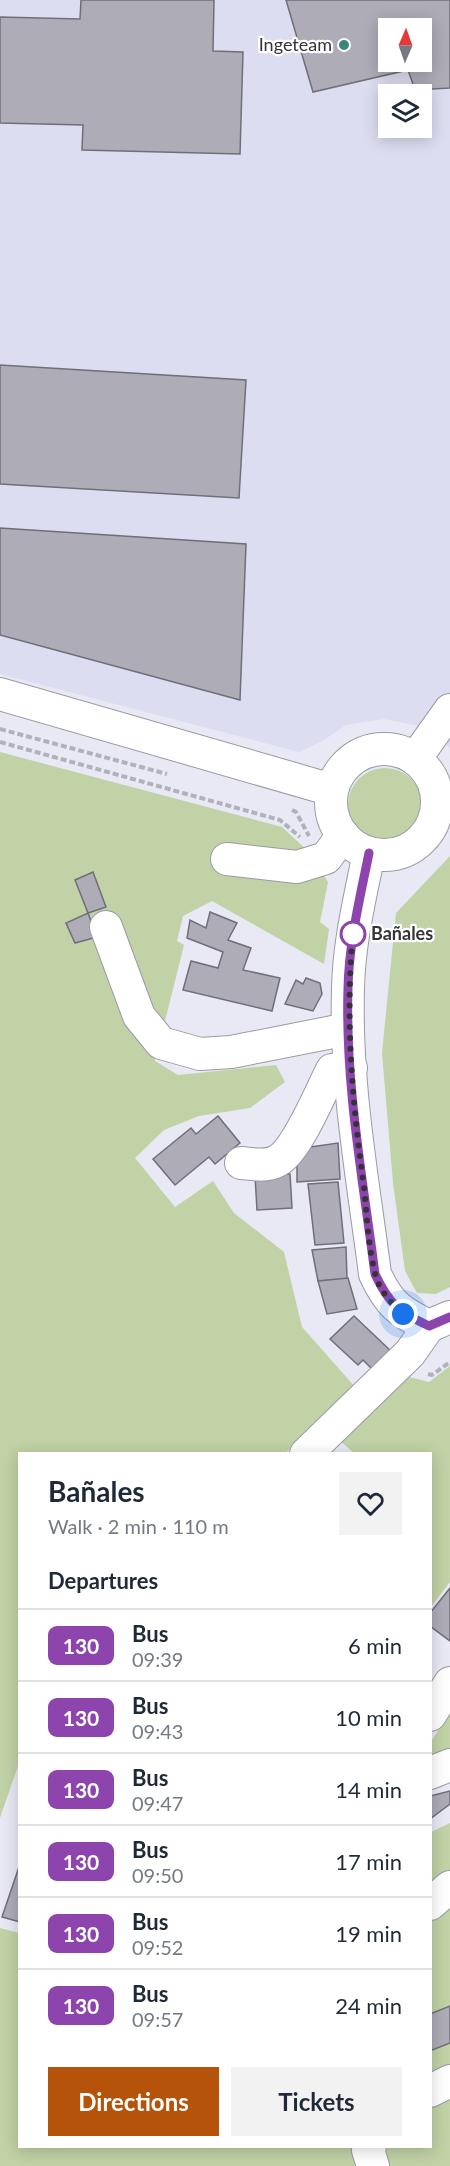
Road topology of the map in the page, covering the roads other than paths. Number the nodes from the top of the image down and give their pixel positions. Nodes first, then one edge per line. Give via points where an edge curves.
1 (0, 694) edge
2 (450, 710) edge
3 (414, 759) junction
4 (333, 790) junction
5 (325, 845) junction
6 (369, 853) junction
7 (227, 859) dead end
8 (106, 927) dead end
9 (348, 1029) junction
10 (351, 1068) junction
11 (241, 1163) dead end
12 (440, 1321) edge
13 (308, 1452) edge
14 (450, 1683) edge
15 (432, 1711) edge
16 (450, 1766) edge
17 (432, 1772) edge
18 (450, 1887) edge
19 (432, 1902) edge
20 (450, 2080) edge
21 (432, 2090) edge
22 (369, 2148) edge
23 (373, 2166) edge

1 - 4 street
2 - 3 street
3 - 4 street via 387,749 358,756 342,770
3 - 6 street via 434,784 435,817 428,832 402,852
4 - 5 street via 333,813
5 - 6 street via 354,846
5 - 7 street via 297,867
6 - 9 street via 353,932
8 - 9 street via 139,1016 161,1043 200,1054 231,1052
9 - 10 street
10 - 11 street via 332,1070 287,1154 262,1165
10 - 12 street via 375,1274 386,1297 403,1314
12 - 13 street
14 - 15 street
16 - 17 street
18 - 19 street
20 - 21 street
22 - 23 street

